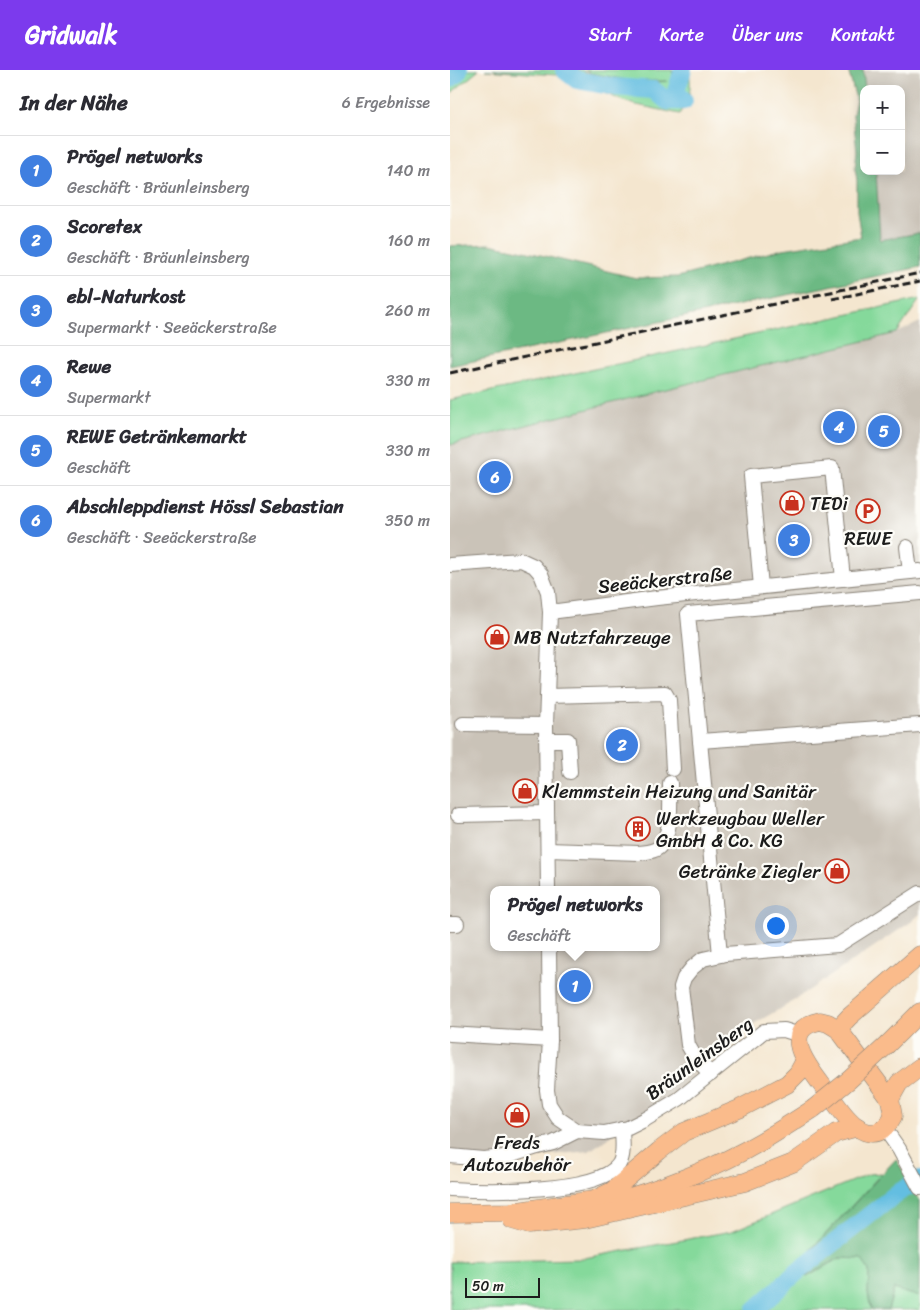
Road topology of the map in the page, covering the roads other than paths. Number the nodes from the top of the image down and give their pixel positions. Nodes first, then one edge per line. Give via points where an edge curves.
1 (907, 547) dead end
2 (450, 565) edge
3 (915, 572) edge
4 (843, 579) junction
5 (761, 587) junction
6 (920, 593) edge
7 (550, 612) junction
8 (547, 696) junction
9 (463, 724) dead end
10 (546, 724) junction
11 (920, 725) edge
12 (547, 740) junction
13 (700, 740) junction
14 (673, 769) dead end
15 (570, 772) dead end
16 (670, 783) dead end
17 (547, 813) junction
18 (458, 814) dead end
19 (548, 850) junction
20 (548, 886) edge
21 (920, 893) edge
22 (549, 951) edge
23 (720, 955) junction
24 (920, 955) edge
25 (920, 1012) edge
26 (838, 1029) junction
27 (450, 1034) edge
28 (800, 1036) junction
29 (550, 1040) junction
30 (804, 1062) junction
31 (920, 1067) edge
32 (711, 1074) junction
33 (890, 1099) junction
34 (858, 1126) junction
35 (885, 1128) junction
36 (622, 1129) junction
37 (577, 1130) junction
38 (450, 1156) edge
39 (587, 1182) junction
40 (920, 1188) edge
41 (450, 1189) edge
42 (594, 1200) junction
43 (450, 1213) edge
44 (512, 1220) junction
45 (450, 1222) edge

1 - 3 street
2 - 7 street via 521,560 534,566 542,574
3 - 4 street, Seeäckerstraße
4 - 5 street, Seeäckerstraße
4 - 5 street via 832,468 750,471
5 - 7 street, Seeäckerstraße
6 - 13 street via 688,614
7 - 8 street
8 - 10 street
8 - 14 street via 665,694 669,700
9 - 10 street
10 - 12 street
11 - 13 street
12 - 15 street via 568,740
12 - 17 street
13 - 23 street
16 - 19 street via 668,825 662,844 653,851
17 - 18 street
17 - 19 street
19 - 20 street
21 - 23 street via 838,945
22 - 29 street, Bräunleinsberg
23 - 32 street via 703,959 692,968 681,987 688,1045
24 - 26 main road
25 - 44 main road, bridge via 849,1080 813,1109 762,1142 717,1165 668,1185 590,1209
26 - 28 main road via 820,1021 804,1028
26 - 33 main road
27 - 29 street
28 - 30 main road via 798,1046
28 - 32 street, Bräunleinsberg via 784,1030 764,1031
29 - 37 street, Bräunleinsberg via 549,1104 558,1118
30 - 34 main road via 846,1116
30 - 42 main road via 787,1084 684,1132 612,1191
31 - 33 main road via 899,1083
32 - 36 street, Bräunleinsberg via 679,1100
33 - 35 main road via 893,1116
34 - 35 main road via 866,1132
34 - 44 main road via 836,1133 792,1163 745,1182 584,1219 530,1225
35 - 40 street
36 - 37 street, Bräunleinsberg via 604,1133
36 - 39 street via 622,1154 618,1164 606,1175
37 - 38 street via 553,1144 505,1158
39 - 41 street via 488,1191
39 - 42 street
42 - 43 main road via 511,1212
44 - 45 main road

